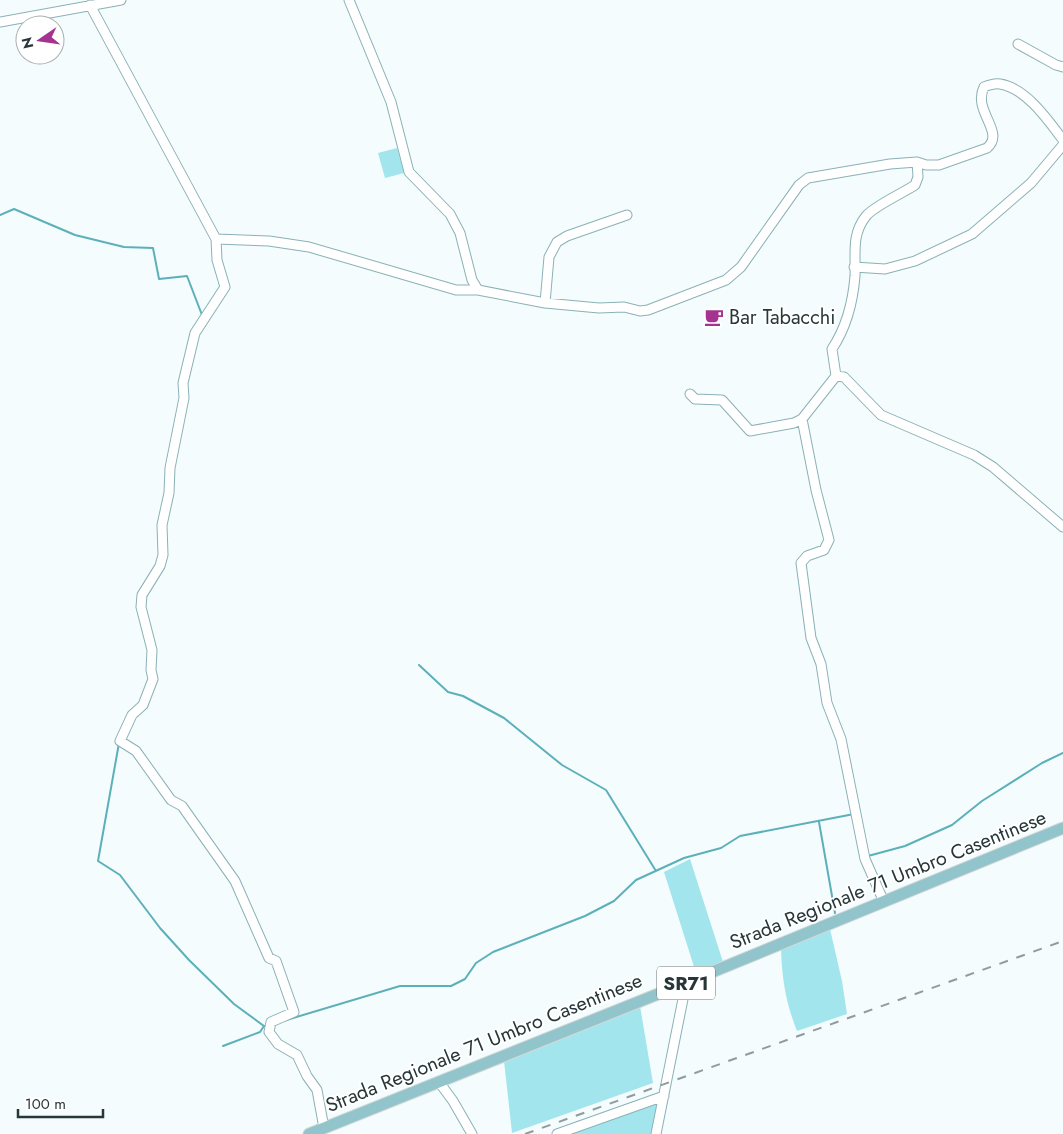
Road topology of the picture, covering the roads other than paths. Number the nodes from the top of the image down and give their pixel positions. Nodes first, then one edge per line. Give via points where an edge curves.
1 (121, 0) edge
2 (349, 0) edge
3 (90, 5) junction
4 (0, 22) edge
5 (1018, 44) dead end
6 (1063, 67) edge
7 (1063, 140) edge
8 (1063, 145) edge
9 (917, 162) junction
10 (627, 215) dead end
11 (216, 239) junction
12 (854, 267) junction
13 (478, 290) junction
14 (545, 302) junction
15 (836, 376) junction
16 (690, 394) dead end
17 (802, 419) junction
18 (1063, 527) edge
19 (1063, 828) edge
20 (884, 902) junction
21 (683, 984) junction
22 (438, 1082) junction
23 (664, 1096) junction
24 (324, 1128) junction
25 (309, 1134) edge
26 (472, 1134) edge
27 (557, 1134) edge
28 (656, 1134) edge

1 - 3 street
2 - 13 street via 391,102 409,172 450,214 460,233 472,280
3 - 4 street
3 - 11 street
5 - 6 street
7 - 9 street via 1022,94 995,84 984,86 981,94 981,105 990,122 993,143 957,160 926,165
8 - 12 street via 1031,183 972,234 915,261 885,269
9 - 12 street via 915,186 867,215 856,232
9 - 14 street via 808,178 799,185 740,267 726,280 656,308 640,311
10 - 14 street via 556,242 549,258
11 - 13 street via 270,241 309,247 456,290
11 - 24 street via 217,260 225,288 195,333 183,383 184,398 170,468 162,525 163,555 142,596 141,607 152,650 153,679 143,705 132,715 120,741 136,751 171,800 182,806 235,881 269,958 276,961 294,1012 271,1022 269,1032 278,1044 297,1055 317,1090
12 - 15 street via 850,304 841,335 832,350
13 - 14 street
15 - 17 street
15 - 18 street via 844,377 881,415 974,455 993,467
16 - 17 street via 695,399 722,400 750,431
17 - 20 street via 829,540 824,550 807,556 801,563 811,638 821,664 827,703 840,739 865,859
19 - 20 main road, Strada Regionale 71 Umbro Casentinese / SR71
20 - 21 main road, Strada Regionale 71 Umbro Casentinese / SR71
21 - 22 main road, Strada Regionale 71 Umbro Casentinese / SR71
21 - 23 street via 684,994
22 - 24 main road, Strada Regionale 71 Umbro Casentinese / SR71
22 - 26 street
23 - 27 street
23 - 28 street
24 - 25 main road, Strada Regionale 71 Umbro Casentinese / SR71

